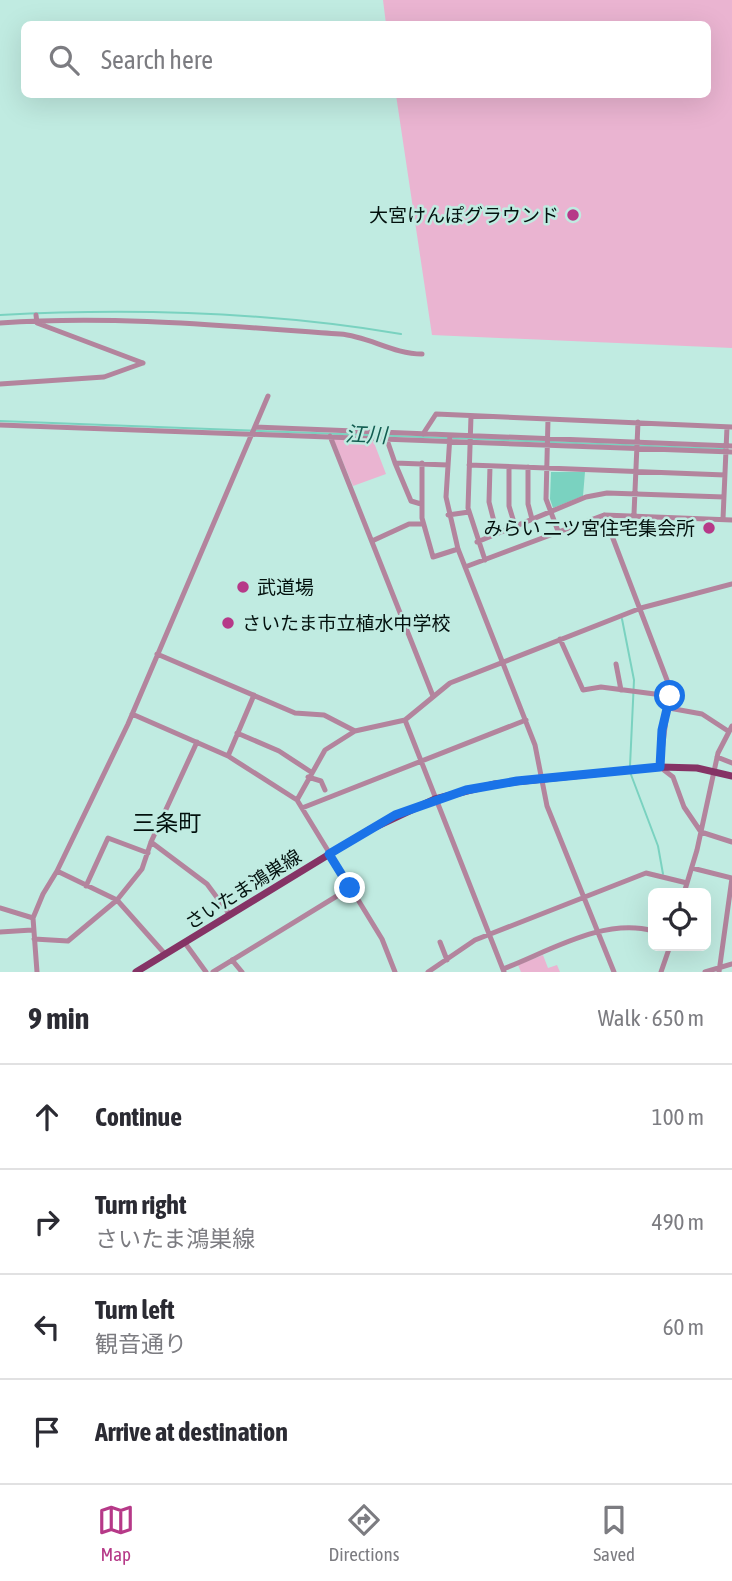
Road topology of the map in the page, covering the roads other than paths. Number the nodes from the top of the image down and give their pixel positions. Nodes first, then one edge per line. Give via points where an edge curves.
1 (36, 318) junction
2 (0, 323) edge
3 (422, 354) dead end
4 (0, 384) edge
5 (268, 396) dead end
6 (471, 416) junction
7 (548, 419) junction
8 (638, 422) junction
9 (0, 425) edge
10 (729, 427) edge
11 (253, 430) junction
12 (423, 434) junction
13 (330, 436) junction
14 (386, 436) junction
15 (449, 438) junction
16 (470, 439) junction
17 (547, 442) junction
18 (637, 445) junction
19 (728, 449) edge
20 (395, 463) junction
21 (422, 463) junction
22 (448, 465) junction
23 (469, 465) junction
24 (490, 466) junction
25 (509, 467) junction
26 (528, 467) junction
27 (547, 468) junction
28 (636, 471) junction
29 (725, 475) junction
30 (635, 494) junction
31 (724, 497) junction
32 (421, 503) junction
33 (551, 511) junction
34 (469, 512) junction
35 (635, 514) junction
36 (604, 515) junction
37 (448, 516) junction
38 (532, 519) junction
39 (723, 519) junction
40 (732, 520) edge
41 (424, 524) junction
42 (515, 526) junction
43 (558, 531) junction
44 (497, 533) junction
45 (372, 541) junction
46 (477, 542) junction
47 (458, 549) junction
48 (485, 560) junction
49 (465, 567) junction
50 (732, 584) edge
51 (641, 608) junction
52 (560, 639) junction
53 (157, 654) junction
54 (501, 662) junction
55 (616, 664) dead end
56 (621, 690) junction
57 (254, 695) junction
58 (433, 696) junction
59 (670, 696) junction
60 (670, 708) junction
61 (132, 715) junction
62 (405, 720) junction
63 (526, 720) junction
64 (730, 728) edge
65 (355, 731) junction
66 (237, 733) junction
67 (197, 743) junction
68 (228, 756) junction
69 (717, 757) junction
70 (421, 762) junction
71 (732, 763) edge
72 (660, 767) junction
73 (714, 771) junction
74 (309, 775) junction
75 (732, 776) edge
76 (542, 778) junction
77 (325, 790) dead end
78 (435, 799) junction
79 (297, 800) junction
80 (302, 808) junction
81 (701, 832) junction
82 (151, 842) junction
83 (732, 842) edge
84 (148, 853) junction
85 (329, 854) junction
86 (692, 868) junction
87 (57, 871) junction
88 (687, 883) junction
89 (86, 886) junction
90 (350, 888) junction
91 (686, 888) edge
92 (584, 897) junction
93 (117, 900) junction
94 (0, 908) edge
95 (230, 915) junction
96 (33, 918) junction
97 (32, 930) junction
98 (648, 930) edge
99 (0, 932) edge
100 (598, 932) junction
101 (489, 934) junction
102 (34, 939) junction
103 (440, 942) dead end
104 (185, 943) junction
105 (668, 951) edge
106 (165, 954) junction
107 (232, 960) junction
108 (447, 960) junction
109 (732, 964) edge
110 (150, 968) edge
111 (719, 969) edge
112 (503, 971) edge
113 (37, 972) edge
114 (136, 972) edge
115 (206, 972) edge
116 (213, 972) edge
117 (242, 972) edge
118 (395, 972) edge
119 (428, 972) edge
120 (614, 972) edge
121 (661, 972) edge
122 (705, 972) edge

1 - 2 street
1 - 3 street via 282,328 348,335
1 - 4 street via 142,363 104,377
5 - 11 street
6 - 7 street
6 - 12 street via 436,414
6 - 16 street
7 - 8 street
7 - 17 street
8 - 10 street
8 - 18 street
9 - 11 street
10 - 19 street
11 - 13 street
11 - 14 street
11 - 53 street
12 - 14 street
12 - 15 street
13 - 14 street
13 - 45 street
14 - 15 street
14 - 20 street
15 - 16 street
15 - 22 street
16 - 17 street
16 - 23 street
17 - 18 street
17 - 27 street
18 - 19 street
18 - 28 street
19 - 29 street
20 - 21 street
20 - 32 street via 411,501
21 - 22 street
21 - 32 street
22 - 37 street
23 - 24 street
23 - 34 street
24 - 25 street
24 - 44 street via 489,502
25 - 26 street
25 - 42 street via 509,506
26 - 27 street
26 - 38 street
27 - 28 street
27 - 33 street
28 - 29 street
28 - 30 street
29 - 31 street
30 - 31 street
30 - 33 street via 586,497
30 - 35 street
31 - 39 street
32 - 41 street
33 - 38 street
33 - 43 street
34 - 37 street
34 - 46 street
35 - 36 street
35 - 39 street
36 - 43 street
36 - 51 street
37 - 47 street
38 - 42 street
39 - 40 street
41 - 45 street via 409,524
41 - 47 street via 433,557
42 - 44 street
43 - 48 street
44 - 46 street
45 - 58 street
46 - 48 street
47 - 49 street
48 - 49 street
49 - 54 street
50 - 51 street
51 - 52 street
51 - 59 street
52 - 54 street
52 - 56 street via 583,690
53 - 57 street
53 - 61 street
54 - 58 street via 450,683
54 - 63 street
55 - 56 street
56 - 59 street
57 - 65 street via 295,713 324,715
57 - 66 street
58 - 62 street
59 - 60 street
60 - 64 street via 702,714
60 - 72 street via 662,730
61 - 67 street
61 - 87 street
62 - 65 street
62 - 70 street
63 - 70 street via 456,744
63 - 76 street
64 - 69 street
65 - 74 street via 325,751
66 - 68 street
66 - 74 street via 279,751
67 - 68 street
67 - 82 street
68 - 79 street
69 - 71 street
69 - 73 street
70 - 78 street
70 - 80 street
72 - 73 main road, さいたま鴻巣線
72 - 76 main road, さいたま鴻巣線
72 - 81 street via 673,777 684,807
73 - 75 main road, さいたま鴻巣線
73 - 81 street
74 - 77 street via 321,781
74 - 79 street
76 - 78 main road, さいたま鴻巣線 via 481,786
76 - 92 street via 547,806
78 - 85 main road, さいたま鴻巣線 via 395,815
78 - 101 street
79 - 80 street
80 - 85 street
81 - 83 street
81 - 86 street
82 - 84 street
82 - 95 street via 207,884
84 - 89 street via 108,838
84 - 93 street via 142,869
85 - 90 street
85 - 95 main road, さいたま鴻巣線
86 - 88 street
86 - 111 street via 732,878
87 - 89 street
87 - 96 street
88 - 91 street
88 - 92 street via 646,873
89 - 93 street
90 - 107 street
90 - 118 street via 382,939
92 - 100 street
92 - 101 street
93 - 102 street via 68,941
93 - 106 street
94 - 96 street
95 - 104 main road, さいたま鴻巣線
96 - 97 street
97 - 99 street
97 - 102 street
98 - 100 street via 634,926
100 - 112 street
100 - 120 street
101 - 108 street
101 - 112 street
102 - 113 street
103 - 108 street
104 - 106 main road, さいたま鴻巣線
104 - 115 street
105 - 121 street
106 - 110 main road, さいたま鴻巣線
107 - 116 street
107 - 117 street
108 - 119 street
109 - 111 street
110 - 114 main road, さいたま鴻巣線
111 - 122 street

